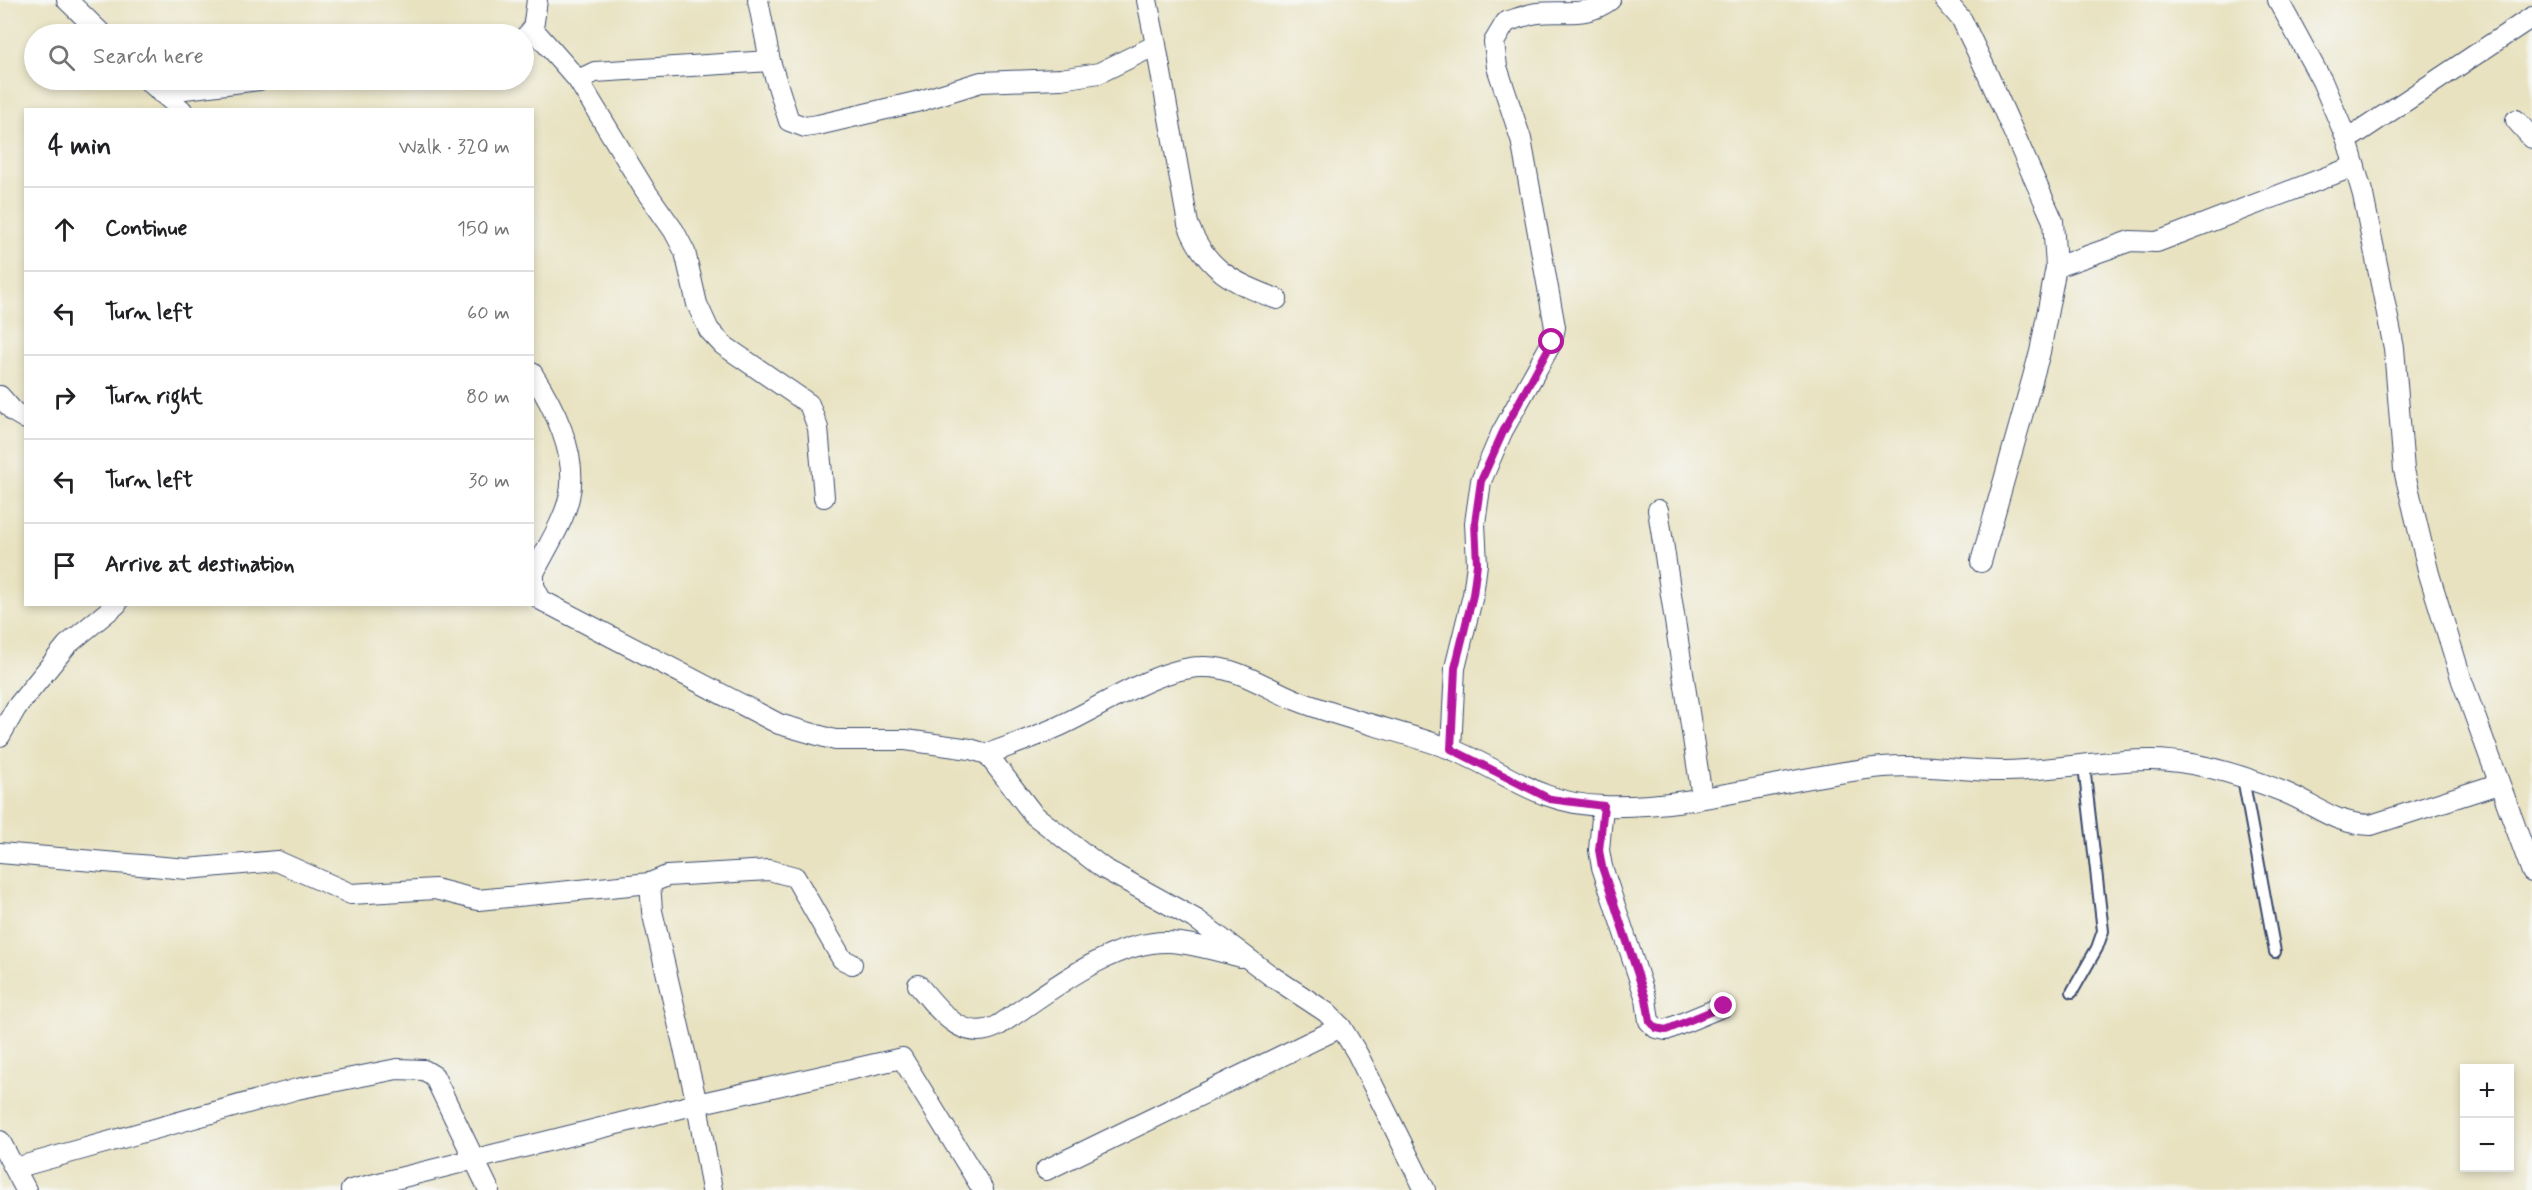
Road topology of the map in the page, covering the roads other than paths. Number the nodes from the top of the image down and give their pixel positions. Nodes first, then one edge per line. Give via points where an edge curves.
1 (67, 0) edge
2 (537, 0) edge
3 (758, 0) edge
4 (1147, 0) edge
5 (1610, 0) edge
6 (1945, 0) edge
7 (2278, 0) edge
8 (2532, 17) edge
9 (92, 24) edge
10 (531, 24) edge
11 (534, 40) edge
12 (1156, 45) junction
13 (770, 61) junction
14 (578, 80) junction
15 (158, 90) edge
16 (180, 108) edge
17 (2516, 120) dead end
18 (2532, 138) edge
19 (2347, 140) junction
20 (2355, 166) junction
21 (2056, 267) junction
22 (1277, 299) dead end
23 (534, 377) edge
24 (0, 396) edge
25 (24, 418) edge
26 (824, 497) dead end
27 (1658, 510) dead end
28 (1981, 562) dead end
29 (534, 573) edge
30 (534, 586) edge
31 (115, 606) edge
32 (0, 736) edge
33 (1451, 749) junction
34 (987, 754) junction
35 (2084, 766) junction
36 (2243, 778) junction
37 (2498, 784) junction
38 (1702, 798) junction
39 (1604, 806) junction
40 (2527, 845) edge
41 (0, 853) edge
42 (2532, 872) edge
43 (650, 884) junction
44 (2275, 952) dead end
45 (1249, 959) junction
46 (852, 964) dead end
47 (918, 985) dead end
48 (2072, 992) dead end
49 (1724, 1006) dead end
50 (1341, 1027) junction
51 (697, 1104) junction
52 (0, 1141) edge
53 (477, 1160) junction
54 (15, 1168) junction
55 (1046, 1170) dead end
56 (26, 1190) edge
57 (351, 1190) edge
58 (489, 1190) edge
59 (712, 1190) edge
60 (983, 1190) edge
61 (1425, 1190) edge

1 - 9 street
2 - 10 street
3 - 13 street
4 - 12 street
5 - 33 street via 1598,9 1574,15 1538,13 1506,22 1494,42 1497,67 1521,139 1555,327 1552,342 1481,481 1475,523 1477,564 1455,668
6 - 21 street via 1962,20 1989,75 2053,221
7 - 19 street via 2322,81
8 - 19 street
11 - 14 street
12 - 13 street via 1099,73 1061,80 981,82 920,101 805,127 785,115
12 - 22 street via 1188,224 1195,243 1236,284
13 - 14 street via 595,72
14 - 26 street via 681,245 697,304 709,330 723,345 808,404 818,428
15 - 16 street
17 - 18 street
19 - 20 street
20 - 21 street via 2157,242 2130,241
20 - 37 street via 2394,348 2404,470 2429,574
21 - 28 street via 2040,352
23 - 29 street via 562,435 571,462 572,482 568,501
24 - 25 street
27 - 38 street
30 - 34 street via 542,600 779,724 835,740 906,740 970,748
31 - 32 street via 60,652 16,708
33 - 34 street via 1336,715 1222,668 1198,666 1165,676 1056,728
33 - 39 street via 1550,799
34 - 45 street via 1034,815 1103,868 1197,920
35 - 36 street via 2169,760
35 - 38 street via 1996,771 1934,765 1882,767
35 - 48 lane via 2103,931
36 - 37 street via 2286,793 2332,818 2371,825
36 - 44 lane
37 - 40 street
38 - 39 street
39 - 49 street via 1599,850 1602,867 1650,1021 1656,1028 1666,1030
40 - 42 street
41 - 43 street via 187,869 277,861 351,894 435,889 478,900
43 - 46 street via 667,876 769,870 795,877 842,958
43 - 51 street via 652,911
45 - 47 street via 1168,942 1139,945 1107,957 999,1025 981,1032 945,1018
45 - 50 street via 1326,1012
50 - 55 street
50 - 61 street
51 - 53 street
51 - 59 street
51 - 60 street via 902,1058
52 - 54 street
53 - 54 street via 434,1076 423,1070 398,1069 297,1089
53 - 57 street
53 - 58 street
54 - 56 street

